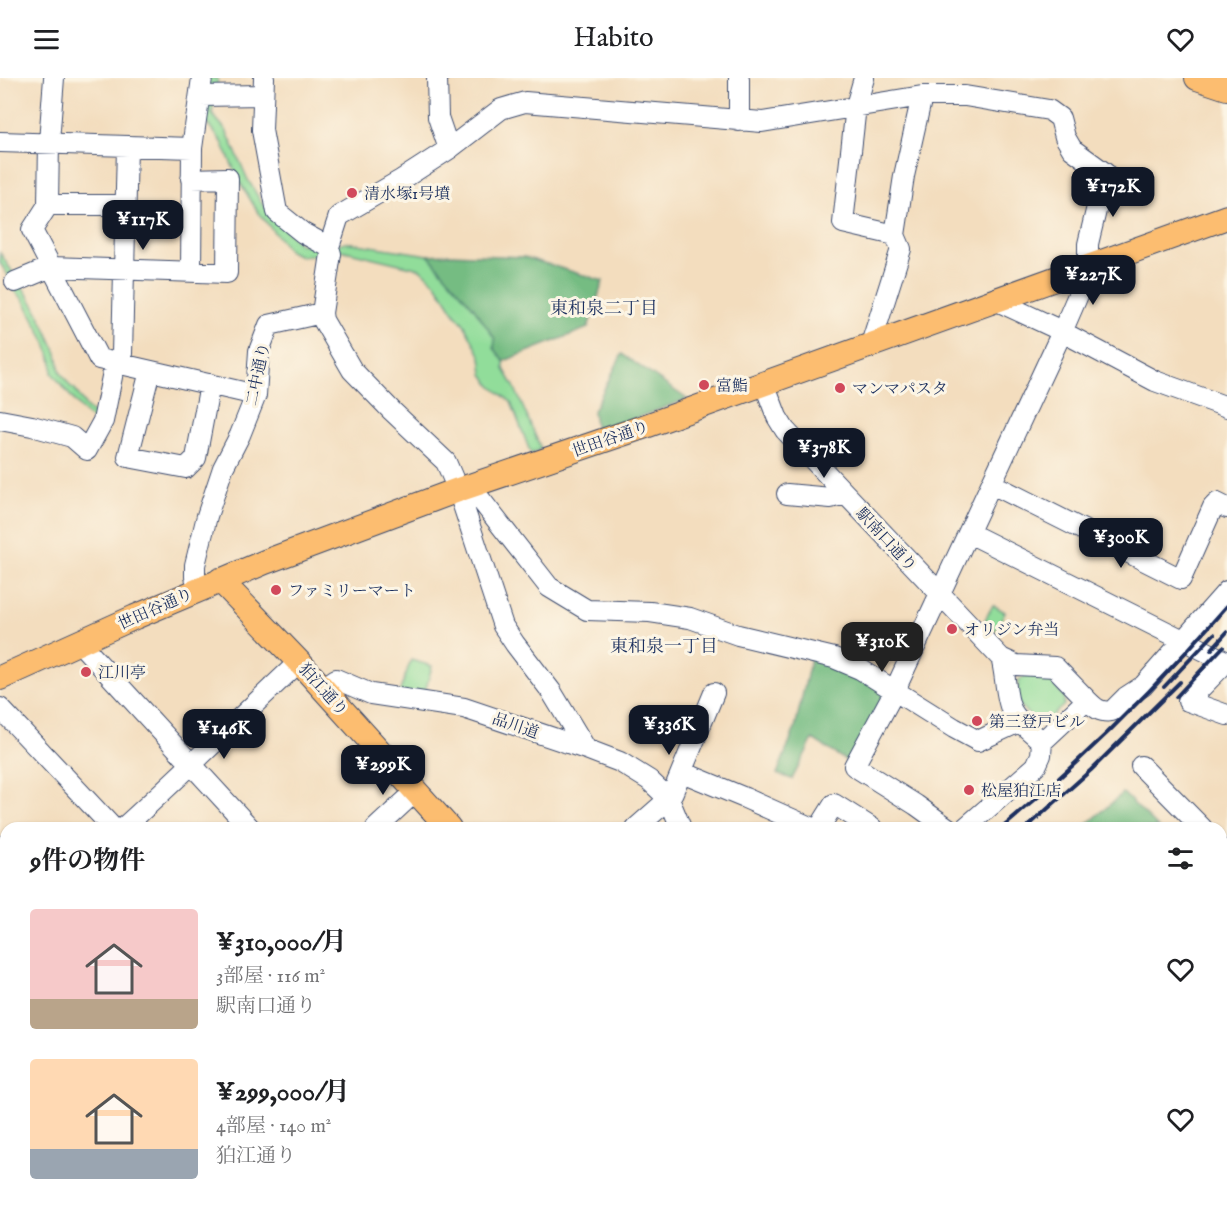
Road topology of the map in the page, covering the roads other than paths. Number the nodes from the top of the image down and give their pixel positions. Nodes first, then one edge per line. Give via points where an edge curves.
1 (54, 78) edge
2 (437, 78) edge
3 (739, 78) edge
4 (864, 78) edge
5 (1197, 78) edge
6 (201, 87) edge
7 (264, 87) edge
8 (1227, 88) edge
9 (922, 96) junction
10 (856, 106) junction
11 (739, 121) junction
12 (0, 142) edge
13 (50, 142) junction
14 (127, 147) junction
15 (192, 148) junction
16 (449, 149) junction
17 (191, 179) junction
18 (48, 205) junction
19 (125, 205) junction
20 (1227, 217) edge
21 (895, 235) junction
22 (329, 247) junction
23 (1090, 265) junction
24 (51, 267) junction
25 (125, 270) junction
26 (191, 271) junction
27 (15, 282) dead end
28 (995, 300) junction
29 (322, 313) junction
30 (1062, 332) junction
31 (871, 344) junction
32 (115, 362) junction
33 (150, 370) junction
34 (764, 383) junction
35 (210, 384) junction
36 (256, 395) junction
37 (1227, 407) edge
38 (0, 420) edge
39 (992, 484) junction
40 (464, 488) junction
41 (787, 494) dead end
42 (845, 494) junction
43 (1227, 508) edge
44 (969, 533) junction
45 (210, 584) junction
46 (1227, 591) edge
47 (939, 594) junction
48 (1183, 640) junction
49 (79, 642) junction
50 (1001, 658) junction
51 (299, 662) junction
52 (1227, 662) edge
53 (1029, 666) junction
54 (0, 678) edge
55 (1007, 686) junction
56 (323, 688) junction
57 (894, 692) junction
58 (714, 693) dead end
59 (1087, 700) junction
60 (0, 708) edge
61 (1227, 715) edge
62 (1021, 721) junction
63 (1042, 742) junction
64 (586, 749) junction
65 (193, 765) junction
66 (1141, 766) dead end
67 (682, 772) junction
68 (416, 791) junction
69 (669, 799) junction
70 (107, 822) edge
71 (130, 822) edge
72 (245, 822) edge
73 (382, 822) edge
74 (444, 822) edge
75 (643, 822) edge
76 (679, 822) edge
77 (799, 822) edge
78 (823, 822) edge
79 (862, 822) edge
80 (940, 822) edge
81 (972, 822) edge
82 (1196, 822) edge

1 - 13 street
2 - 16 street via 438,117
3 - 11 street
4 - 10 street
5 - 8 main road
6 - 7 street
6 - 15 street
7 - 22 street via 262,130 278,212 303,233
9 - 10 street
9 - 21 street
9 - 23 street via 965,96 1017,104 1048,110 1060,118 1072,148 1105,173 1088,244
10 - 11 street via 762,122
10 - 21 street via 843,223
11 - 16 street via 525,102 501,109
12 - 13 street
13 - 14 street
13 - 18 street
14 - 15 street
14 - 19 street
15 - 17 street
16 - 22 street via 339,216
17 - 26 street
17 - 26 street via 228,178 227,273
18 - 19 street
18 - 24 street via 32,230
19 - 25 street
20 - 23 main road, 世田谷通り
21 - 31 street via 901,249
22 - 29 street
23 - 28 main road, 世田谷通り
23 - 30 street
24 - 25 street
24 - 27 street
24 - 32 street via 99,358
25 - 26 street
25 - 32 street via 122,354
28 - 30 street
28 - 31 main road, 世田谷通り
29 - 36 street, 二中通り via 269,325 259,351
29 - 40 street via 352,370 446,462
30 - 37 street via 1155,381
30 - 39 street
31 - 34 main road, 世田谷通り
32 - 33 street
32 - 38 street via 103,421 87,450 72,437
33 - 35 street
33 - 35 street via 128,457 186,468 196,458
34 - 40 main road, 世田谷通り
34 - 42 street, 駅南口通り via 784,430
35 - 36 street
36 - 45 street, 二中通り via 223,468 195,565 195,577
39 - 43 street via 1181,579 1213,507 1217,503
39 - 44 street
40 - 45 main road, 世田谷通り
40 - 57 street via 549,587 587,610 690,618 738,635 834,658 860,669
40 - 64 street via 503,626 551,691
41 - 42 street via 831,498
42 - 47 street, 駅南口通り
44 - 47 street
44 - 48 street
45 - 49 main road, 世田谷通り
45 - 51 main road, 狛江通り
46 - 48 street
47 - 50 street, 駅南口通り
47 - 57 street
48 - 52 street
48 - 59 street via 1143,686 1112,711 1096,709
49 - 54 main road, 世田谷通り
49 - 65 street
50 - 53 street
50 - 55 street
51 - 56 main road, 狛江通り
51 - 65 street
52 - 61 street via 1188,701
53 - 55 street via 1017,670
53 - 59 street via 1055,667
55 - 62 street via 1012,712
56 - 64 street, 品川道 via 336,679 371,694 464,708
56 - 68 main road, 狛江通り
57 - 62 street via 978,741
57 - 80 street via 855,766
58 - 67 street
59 - 63 street
60 - 70 street
62 - 63 street
63 - 81 street via 1036,766
64 - 69 street, 品川道 via 620,762 649,780
65 - 71 street
65 - 72 street
66 - 82 street
67 - 69 street
67 - 77 street
68 - 73 street
68 - 74 main road, 狛江通り
69 - 75 street
69 - 76 street, 品川道
78 - 79 street via 834,804

